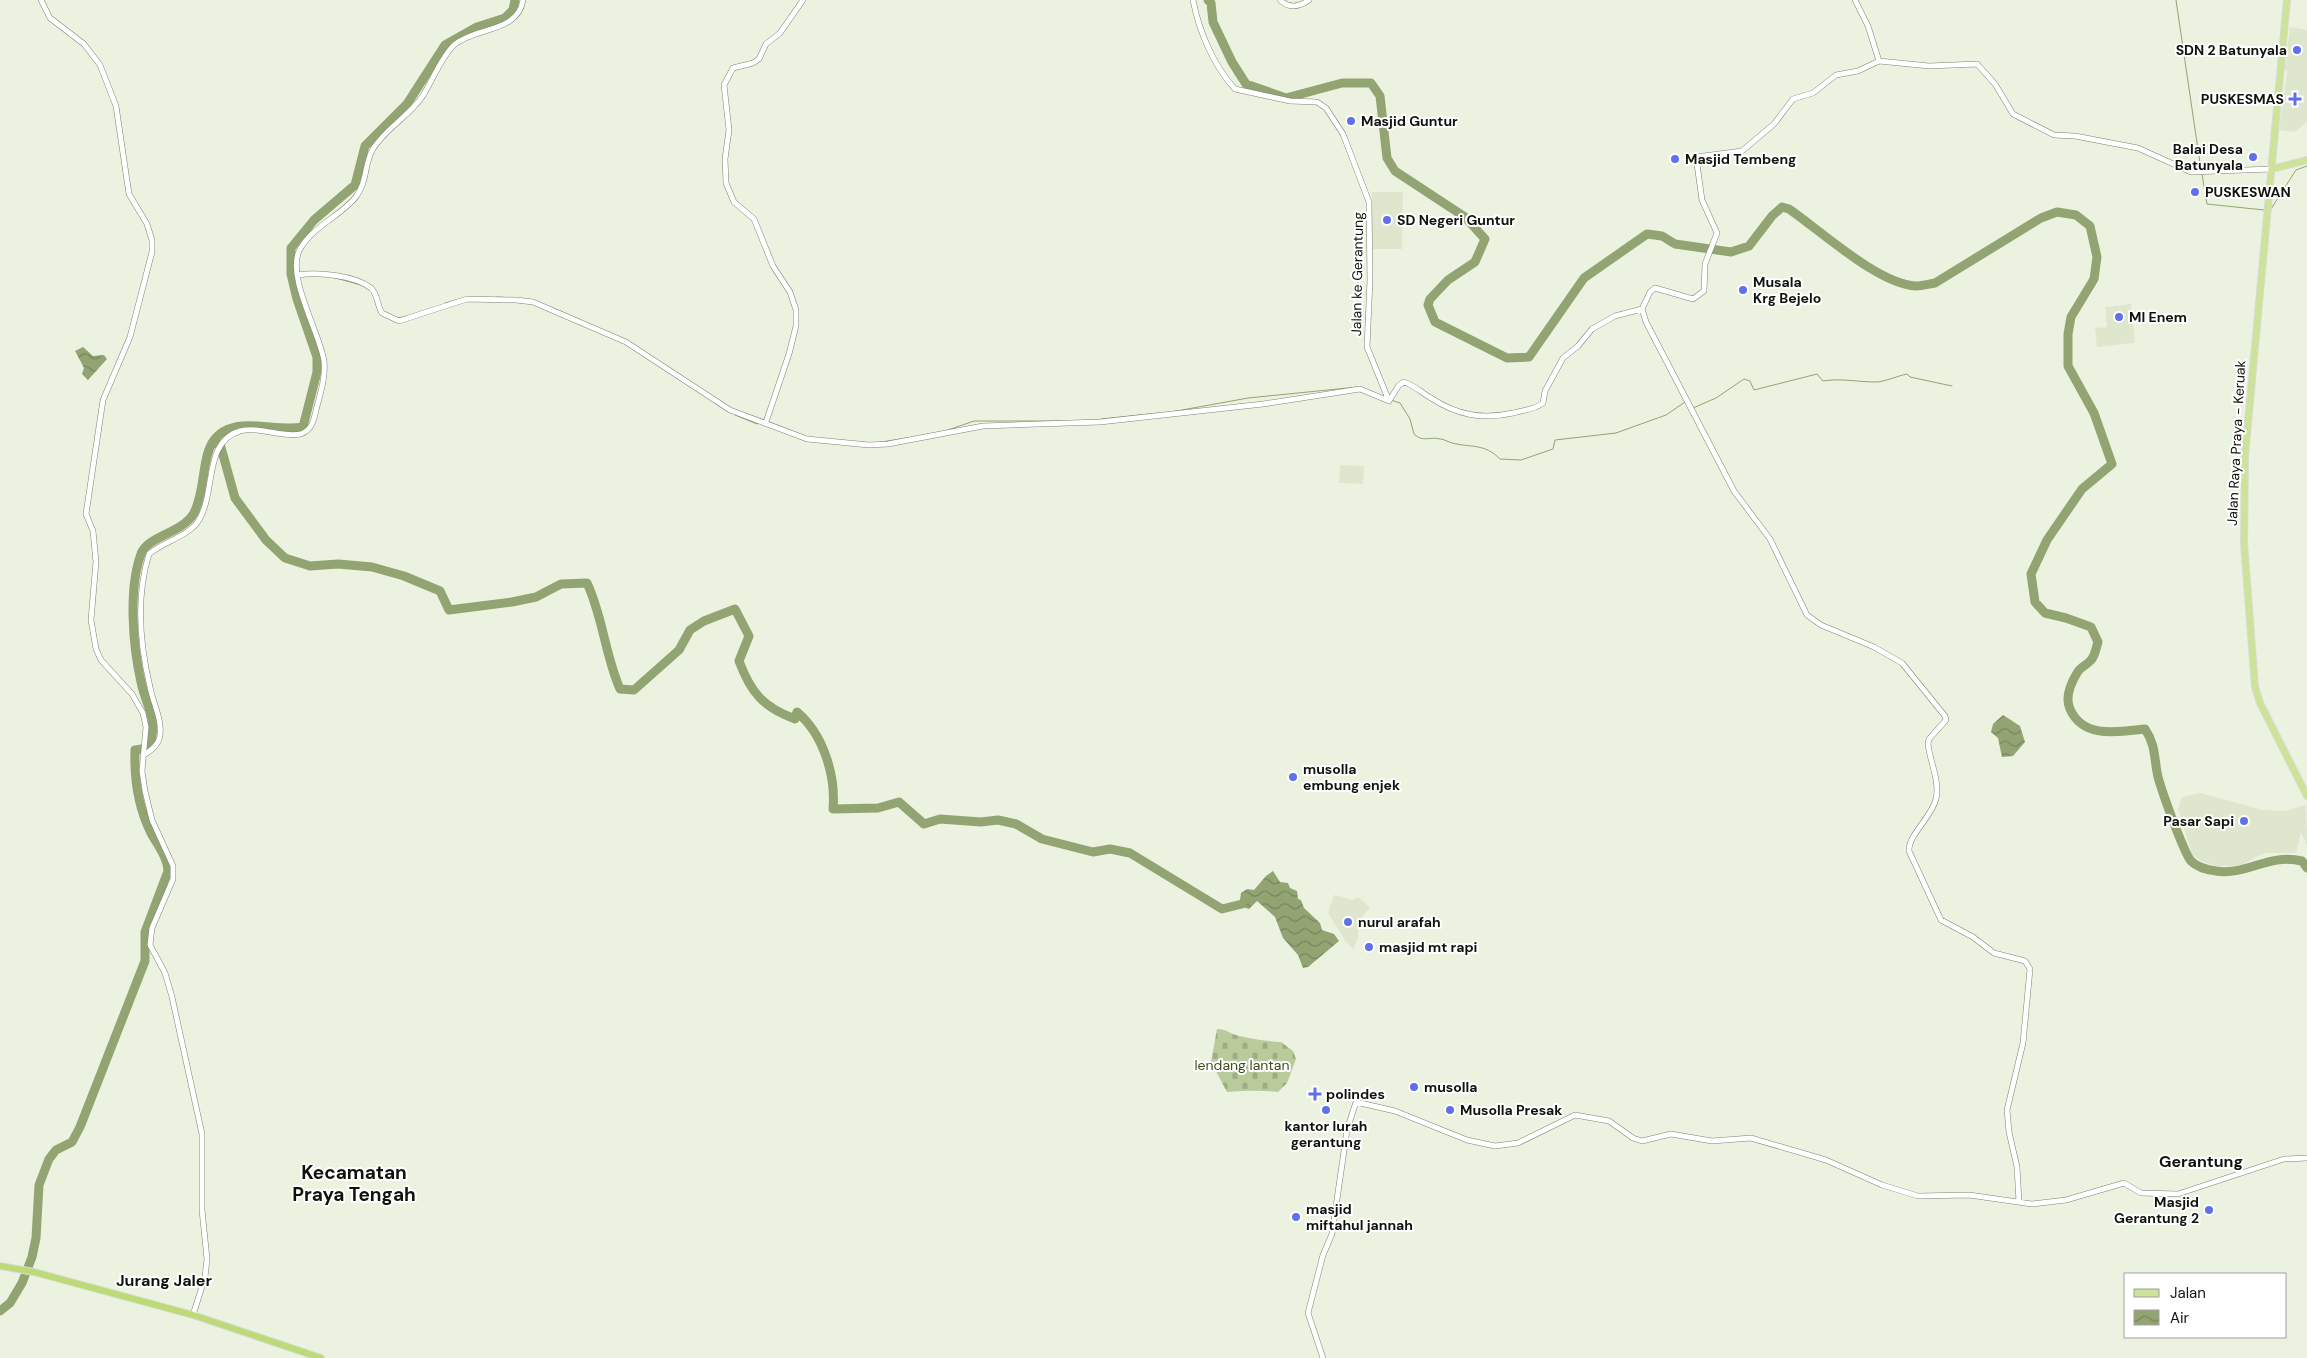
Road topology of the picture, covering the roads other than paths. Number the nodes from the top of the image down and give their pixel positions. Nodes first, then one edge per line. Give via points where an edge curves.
1 (41, 0) edge
2 (523, 0) edge
3 (803, 0) edge
4 (1193, 0) edge
5 (1280, 0) edge
6 (1309, 0) edge
7 (1855, 0) edge
8 (2288, 0) edge
9 (1879, 61) junction
10 (2307, 160) edge
11 (2272, 169) junction
12 (298, 275) junction
13 (1642, 309) junction
14 (1389, 401) junction
15 (766, 422) junction
16 (144, 755) junction
17 (2307, 796) edge
18 (2307, 1158) edge
19 (2019, 1202) junction
20 (0, 1266) edge
21 (193, 1315) junction
22 (320, 1358) edge
23 (1323, 1358) edge

1 - 16 street via 50,18 84,44 100,65 116,106 129,194 147,224 152,240 152,252 134,324 102,407 86,514 93,532 96,562 91,620 96,649 101,660 138,703 145,720
2 - 12 street via 520,10 510,21 457,43 448,53 422,97 373,148 367,174 356,197 320,226 300,249
3 - 15 street via 777,36 766,44 759,59 733,68 724,86 729,126 725,164 728,188 737,206 754,218 773,266 790,292 796,310 796,326 789,354
4 - 14 street, Jalan ke Gerantung via 1199,29 1223,74 1235,89 1284,100 1321,103 1343,134 1369,202 1367,346
5 - 6 street via 1294,6
7 - 9 street via 1868,26
8 - 11 main road, Jalan Raya Praya - Keruak
9 - 11 street via 1929,66 1977,64 1994,84 2009,111 2049,133 2138,148 2186,171
9 - 13 street via 1858,71 1836,75 1813,94 1793,100 1774,124 1742,151 1696,157 1700,193 1717,233 1704,270 1704,291 1697,298 1689,299 1657,288 1650,292
10 - 11 main road
11 - 17 main road, Jalan Raya Praya - Keruak via 2246,439 2244,543 2255,687
12 - 15 street via 332,275 368,286 382,313 399,321 467,299 516,300 545,306 626,342 730,410
12 - 16 street via 300,291 324,362 314,419 310,428 301,434 244,431 223,440 198,520 189,530 149,554 141,619 149,685 161,728 157,745
13 - 14 street via 1615,316 1592,329 1563,358 1545,391 1543,403 1534,408 1493,416 1467,415 1442,406 1404,382
13 - 19 street via 1731,486 1770,539 1806,615 1902,663 1945,716 1946,720 1928,744 1936,780 1935,802 1909,843 1909,851 1941,920 1994,953 2024,960 2030,967 2023,1043 2008,1110
14 - 15 street via 1360,390 1100,422 976,427 880,445 807,439
16 - 21 street via 147,801 152,820 173,862 174,873 152,928 150,945 167,981 202,1134 202,1198 207,1259
18 - 19 street via 2284,1159 2178,1194 2141,1194 2124,1183 2054,1202
19 - 23 street via 1969,1195 1911,1195 1826,1160 1750,1138 1712,1141 1671,1134 1642,1141 1609,1121 1575,1115 1518,1143 1495,1146 1467,1140 1395,1112 1356,1102 1348,1126 1332,1234 1323,1255 1308,1313
20 - 21 highway
21 - 22 highway

